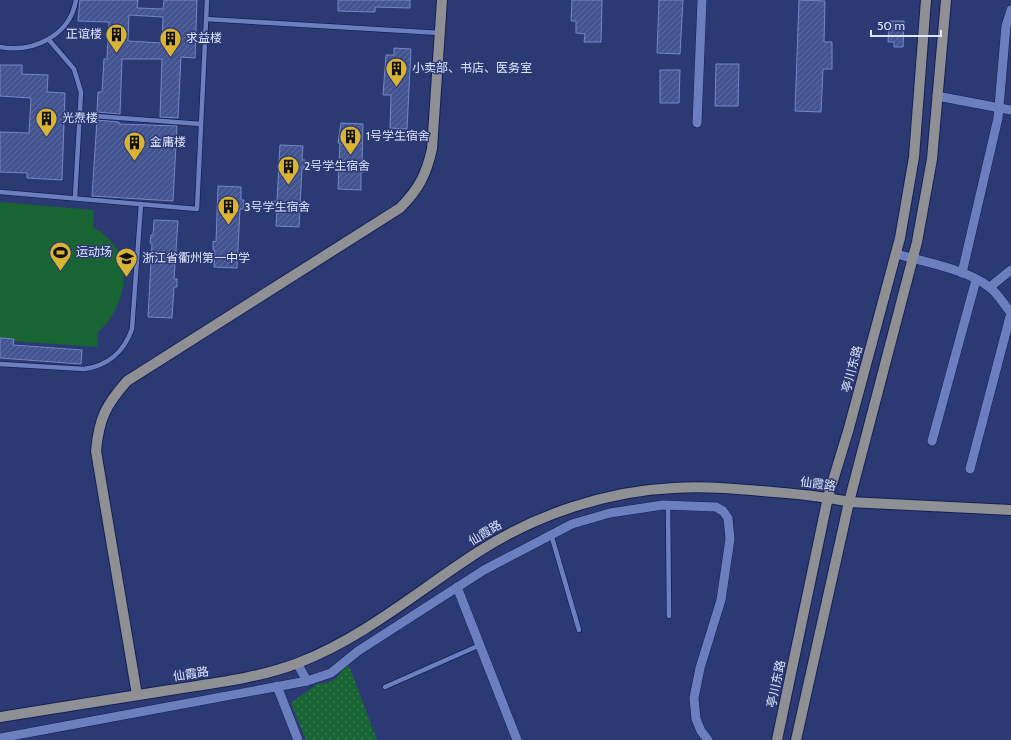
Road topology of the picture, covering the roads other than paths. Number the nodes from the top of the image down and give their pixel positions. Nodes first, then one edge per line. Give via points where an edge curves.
1 (76, 0) edge
2 (207, 0) edge
3 (442, 0) edge
4 (702, 0) edge
5 (926, 0) edge
6 (946, 0) edge
7 (1011, 10) edge
8 (206, 18) junction
9 (440, 33) junction
10 (49, 40) junction
11 (0, 46) edge
12 (937, 96) junction
13 (999, 107) junction
14 (1011, 110) edge
15 (81, 115) junction
16 (697, 123) dead end
17 (201, 124) junction
18 (0, 192) edge
19 (75, 198) junction
20 (141, 204) junction
21 (896, 254) junction
22 (912, 258) junction
23 (1011, 270) edge
24 (962, 273) junction
25 (976, 280) junction
26 (990, 287) junction
27 (1011, 313) edge
28 (0, 364) edge
29 (932, 441) dead end
30 (970, 469) dead end
31 (828, 497) junction
32 (849, 502) junction
33 (668, 505) junction
34 (1011, 510) edge
35 (551, 534) junction
36 (457, 588) junction
37 (669, 616) dead end
38 (579, 630) dead end
39 (480, 645) junction
40 (297, 663) junction
41 (307, 681) junction
42 (276, 686) junction
43 (385, 687) dead end
44 (137, 695) junction
45 (0, 717) edge
46 (0, 738) edge
47 (298, 740) edge
48 (517, 740) edge
49 (708, 740) edge
50 (777, 740) edge
51 (796, 740) edge

1 - 10 lane via 75,8 64,26
2 - 8 lane
3 - 9 street
4 - 16 street
5 - 21 street, 亭川东路 via 914,157
6 - 12 street
7 - 13 street via 1006,26
8 - 9 lane
8 - 17 lane
9 - 44 street via 432,149 427,172 415,193 400,208 127,381 109,401 98,431 96,451
10 - 11 lane via 31,47 13,49
10 - 15 lane via 74,69 82,92
12 - 13 street
12 - 22 street via 932,160
13 - 14 street
13 - 24 street
15 - 17 lane
15 - 19 lane
17 - 20 lane via 197,209
18 - 19 lane
19 - 20 lane
20 - 28 lane via 132,329 129,339 120,351 107,362 94,368
21 - 22 street
21 - 31 street, 亭川东路
22 - 24 street
22 - 32 street
23 - 26 street
24 - 25 street
25 - 26 street
25 - 29 street
26 - 27 street
27 - 30 street
31 - 32 street, 仙霞路
31 - 40 street, 仙霞路 via 724,487 672,488 620,495 569,509 518,528 478,551 386,617 328,650
31 - 50 street, 亭川东路
32 - 34 street, 仙霞路
32 - 51 street
33 - 35 street via 610,513 572,524
33 - 37 lane
33 - 49 street via 716,507 723,511 730,526 721,600 700,668 694,698 696,719
35 - 36 street via 484,570
35 - 38 lane
36 - 39 street
36 - 41 street via 358,651 331,673
39 - 43 lane
39 - 48 street
40 - 41 street
40 - 44 street, 仙霞路 via 256,676
41 - 42 street
42 - 46 street
42 - 47 street
44 - 45 street, 仙霞路

